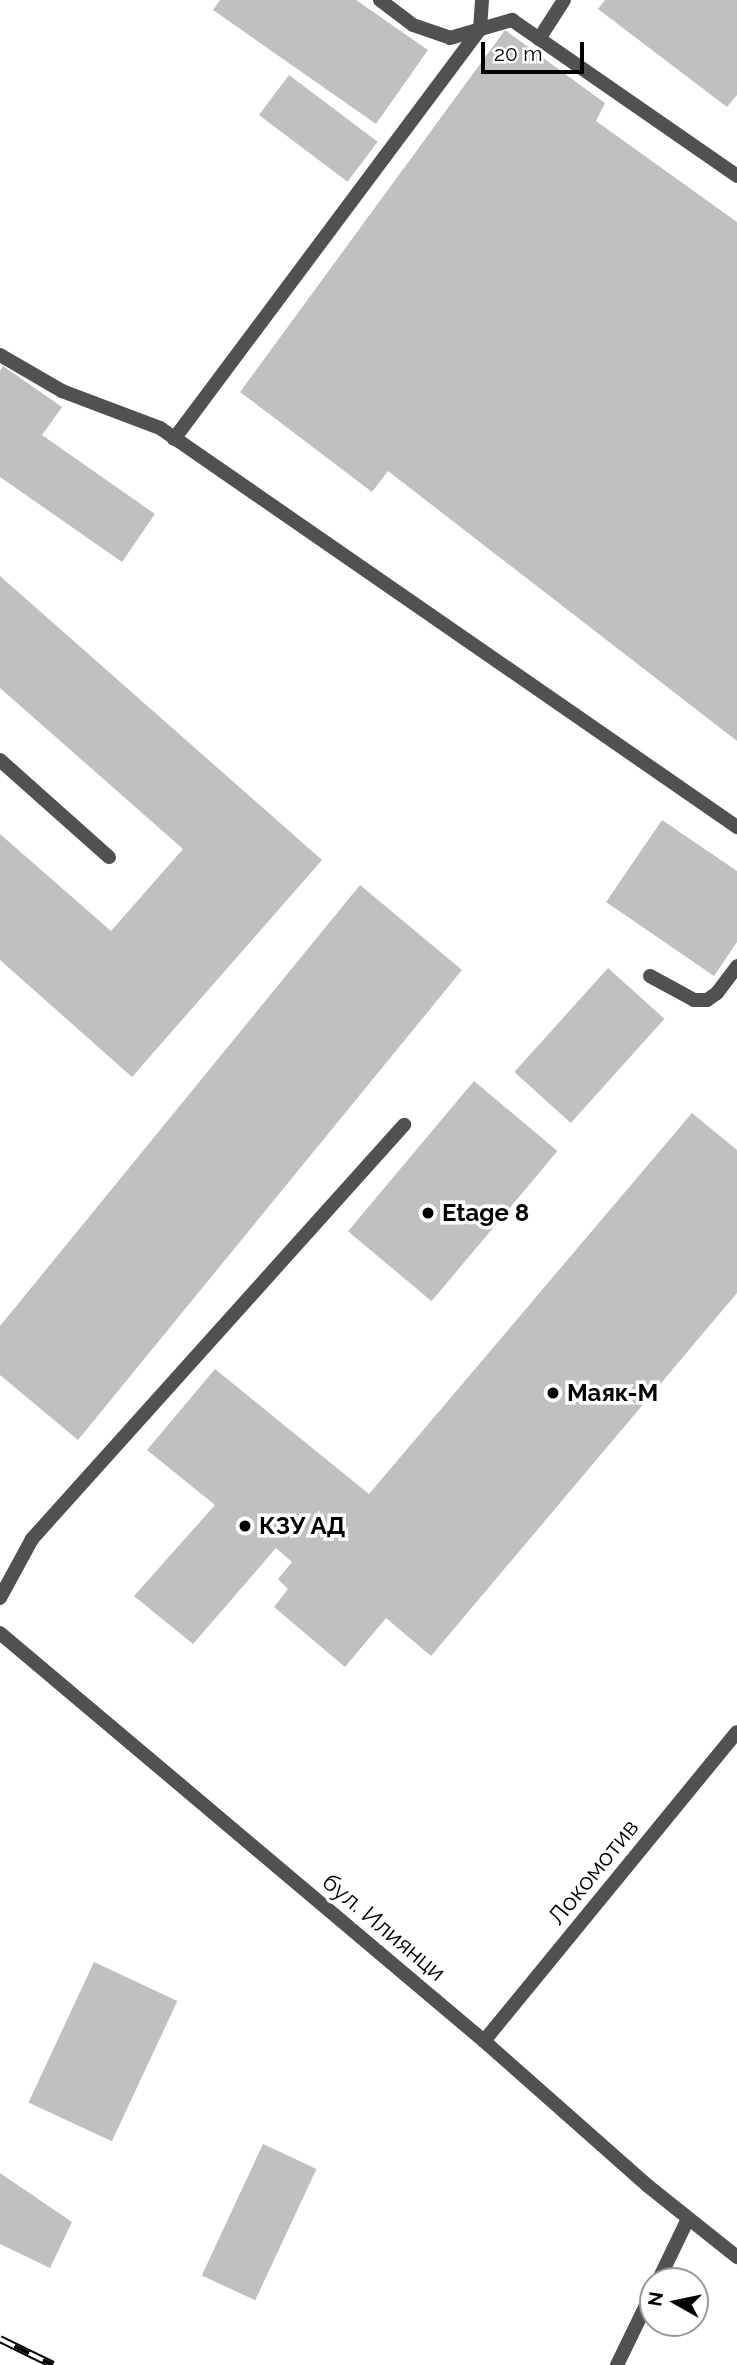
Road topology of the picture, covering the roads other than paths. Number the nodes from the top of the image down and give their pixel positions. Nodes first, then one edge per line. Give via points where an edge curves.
1 (380, 0) edge
2 (482, 0) edge
3 (564, 0) edge
4 (480, 29) junction
5 (539, 39) junction
6 (737, 176) edge
7 (0, 355) edge
8 (174, 439) junction
9 (0, 760) edge
10 (737, 827) edge
11 (109, 858) dead end
12 (737, 966) edge
13 (650, 976) dead end
14 (404, 1125) dead end
15 (0, 1598) edge
16 (0, 1633) edge
17 (737, 1732) edge
18 (484, 2041) junction
19 (688, 2219) junction
20 (737, 2257) edge
21 (665, 2267) edge
22 (639, 2320) edge
23 (617, 2365) edge

1 - 4 street via 413,25 450,38
2 - 4 street
3 - 5 street
4 - 5 street via 512,20
4 - 8 street
5 - 6 street
7 - 8 street via 62,391 160,428
8 - 10 street
9 - 11 street
12 - 13 street via 707,1000 694,1000
14 - 15 street via 32,1539
16 - 18 street, бул. Илиянци
17 - 18 street, Локомотив
18 - 19 street, бул. Илиянци
19 - 20 street, бул. Илиянци
19 - 21 street
22 - 23 street

